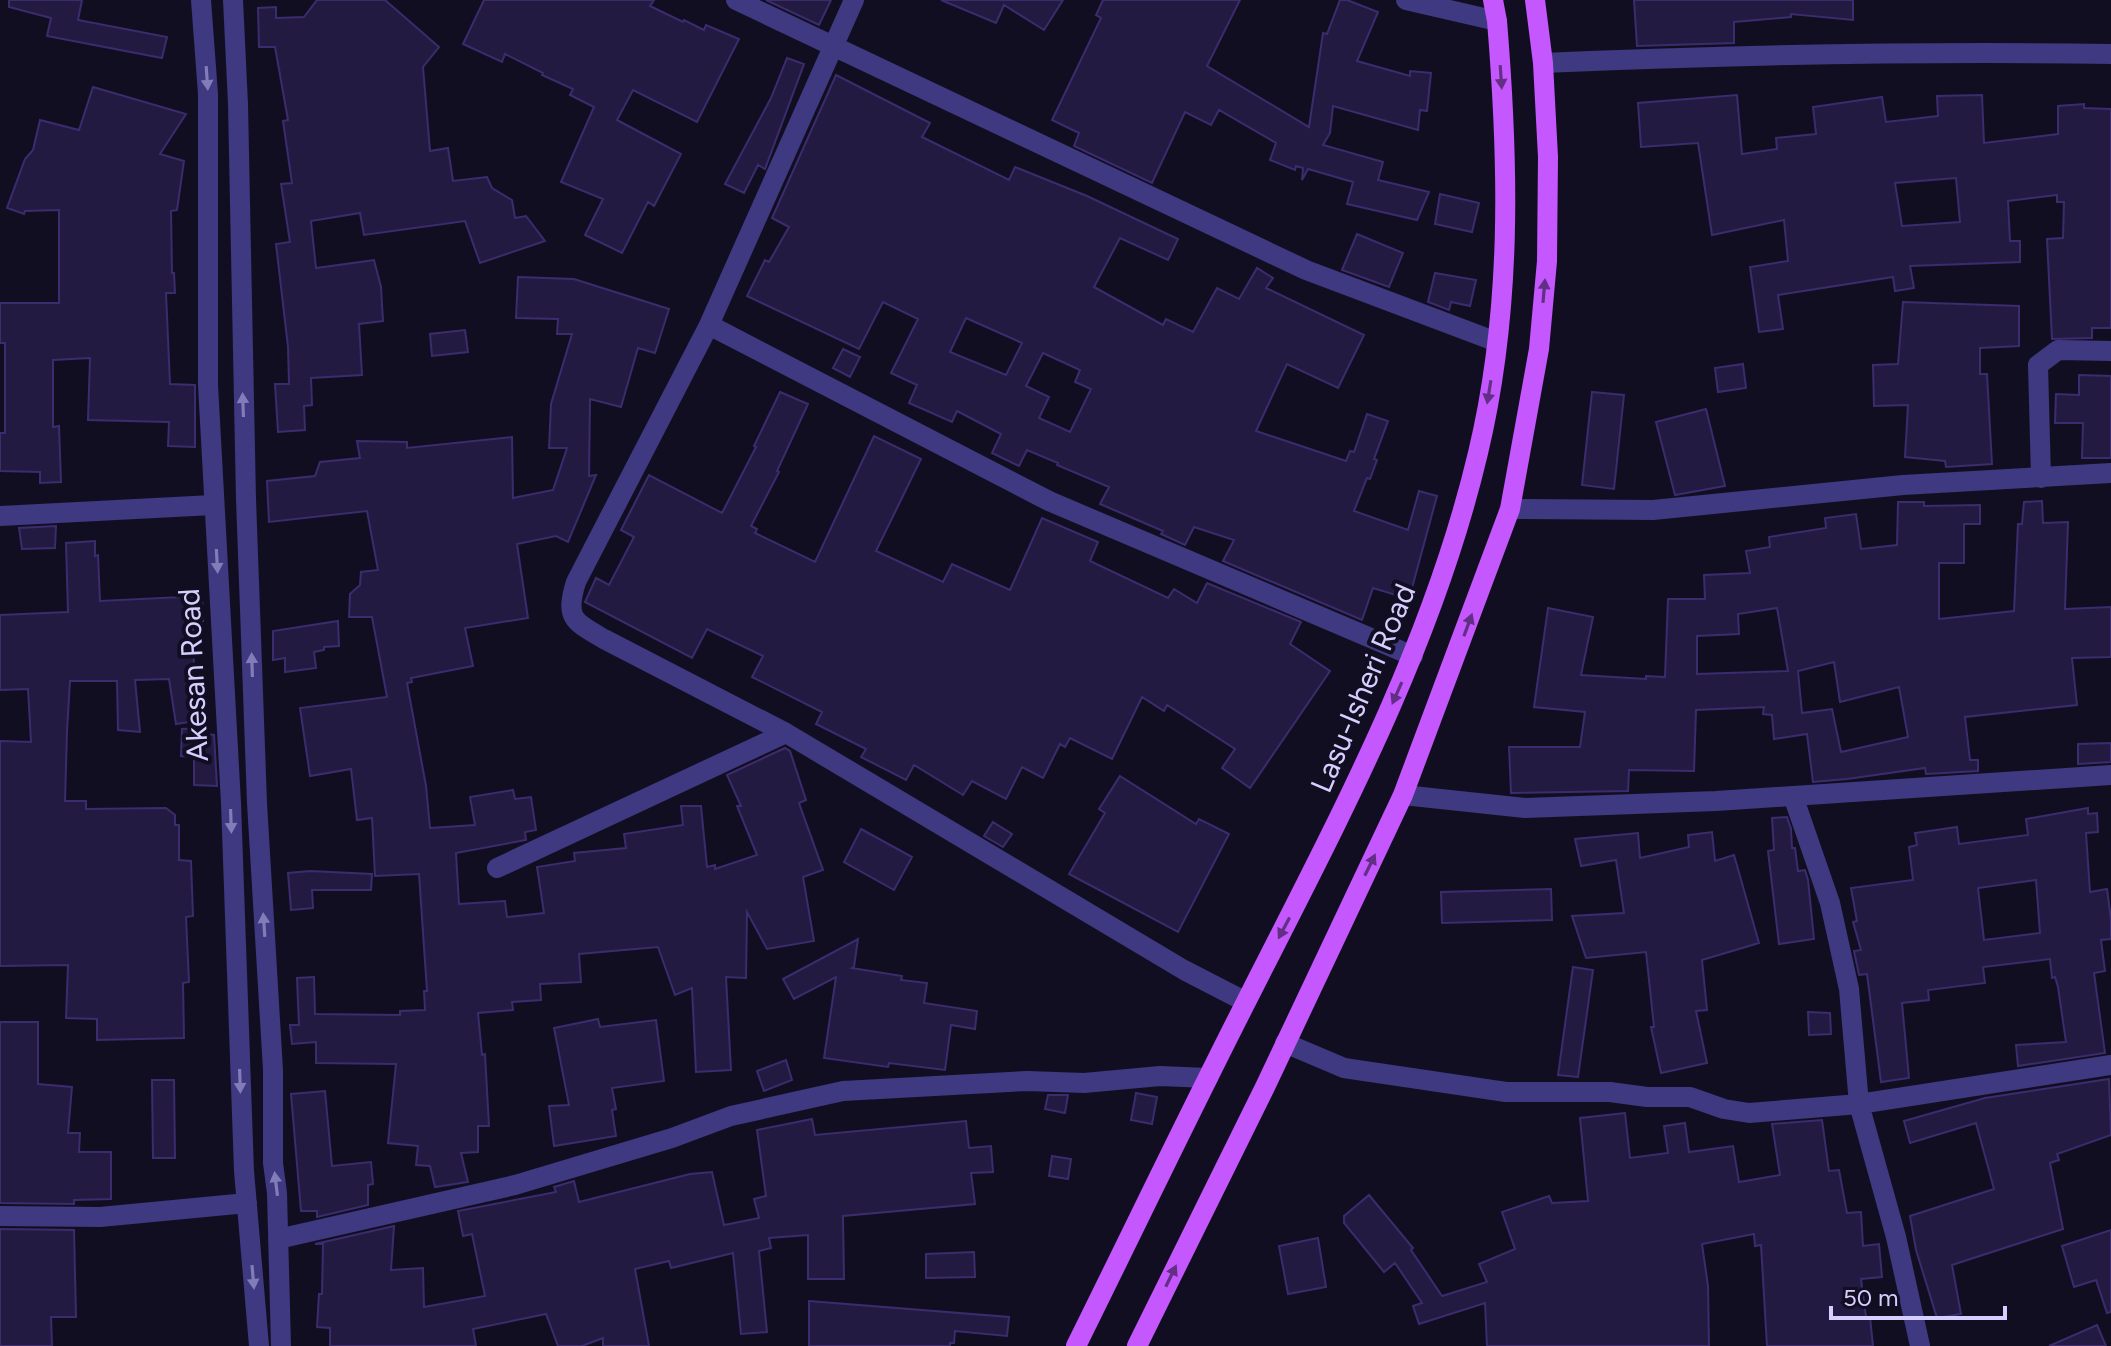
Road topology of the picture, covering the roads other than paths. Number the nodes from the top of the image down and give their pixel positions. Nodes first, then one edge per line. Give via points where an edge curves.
1 (201, 0) edge
2 (233, 0) edge
3 (736, 0) edge
4 (854, 0) edge
5 (1406, 0) edge
6 (1493, 0) edge
7 (1535, 0) edge
8 (1497, 21) junction
9 (833, 45) junction
10 (2111, 54) edge
11 (1543, 63) junction
12 (709, 325) junction
13 (1497, 342) junction
14 (2111, 351) edge
15 (2111, 473) edge
16 (2041, 478) junction
17 (213, 505) junction
18 (1510, 509) junction
19 (0, 516) edge
20 (1413, 656) junction
21 (786, 733) junction
22 (2111, 775) edge
23 (1403, 795) junction
24 (1793, 796) junction
25 (497, 868) dead end
26 (1246, 1002) junction
27 (1285, 1043) junction
28 (2111, 1065) edge
29 (1208, 1078) junction
30 (1859, 1104) junction
31 (247, 1203) junction
32 (0, 1216) edge
33 (278, 1239) junction
34 (259, 1346) edge
35 (281, 1346) edge
36 (1076, 1346) edge
37 (1137, 1346) edge
38 (1920, 1346) edge

1 -> 17 street, Akesan Road via 208,94
33 -> 2 street, Akesan Road via 255,772
3 - 9 street
4 - 9 street
5 - 8 street
6 - 8 main road, Lasu-Isheri Road
7 - 11 main road
8 -> 13 main road, Lasu-Isheri Road via 1506,173
9 - 12 street
9 - 13 street via 1306,270
10 - 11 street via 1733,55
18 -> 11 main road via 1539,349 1547,261
12 - 20 street via 1049,501
12 - 21 street via 576,582 569,605 575,622
13 -> 20 main road, Lasu-Isheri Road via 1479,450 1455,541
14 - 16 street via 2058,350 2038,365
15 - 16 street
16 - 18 street via 1903,485 1653,510
17 - 19 street
17 -> 31 street, Akesan Road
23 -> 18 main road
20 -> 26 main road, Lasu-Isheri Road via 1331,839
21 - 25 street
21 - 26 street
22 - 24 street
23 - 24 street via 1525,808
27 -> 23 main road
24 - 30 street via 1833,918 1849,989
26 - 29 main road, Lasu-Isheri Road
27 - 30 street via 1344,1068 1506,1092 1690,1097 1749,1113
37 -> 27 main road
28 - 30 street
29 - 33 street via 843,1091 731,1116 515,1185
29 - 36 main road, Lasu-Isheri Road
30 - 38 street
31 - 32 street via 100,1217
31 -> 34 street, Akesan Road
33 - 35 street, Akesan Road

